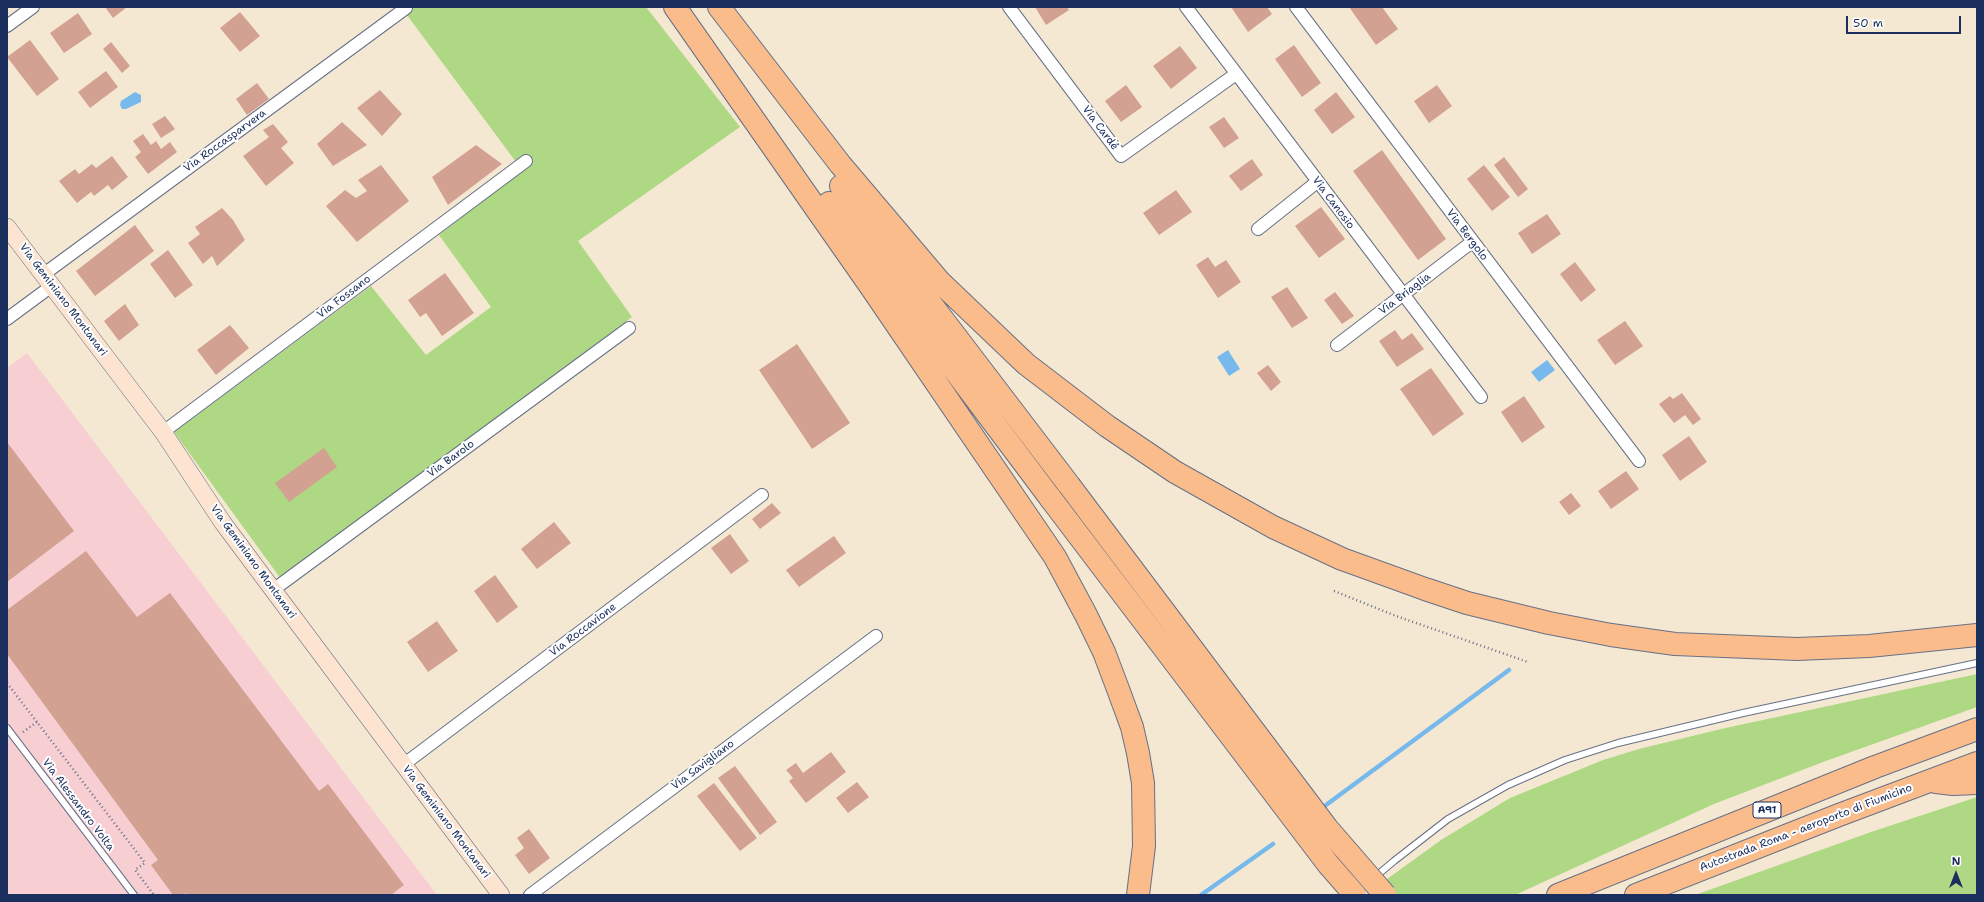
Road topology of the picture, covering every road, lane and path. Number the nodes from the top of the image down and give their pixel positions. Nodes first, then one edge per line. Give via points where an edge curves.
1 (33, 7) edge
2 (675, 7) edge
3 (679, 7) edge
4 (714, 7) edge
5 (719, 7) edge
6 (1009, 7) edge
7 (1186, 7) edge
8 (1296, 7) edge
9 (406, 8) dead end
10 (7, 26) edge
11 (1236, 74) junction
12 (526, 161) dead end
13 (1317, 182) junction
14 (7, 227) edge
15 (1258, 229) dead end
16 (1472, 242) junction
17 (48, 280) junction
18 (1403, 295) junction
19 (7, 319) edge
20 (629, 328) dead end
21 (1337, 345) dead end
22 (1481, 397) dead end
23 (163, 432) junction
24 (1639, 462) dead end
25 (762, 495) dead end
26 (273, 590) junction
27 (1334, 591) dead end
28 (1977, 635) edge
29 (876, 636) dead end
30 (1528, 662) dead end
31 (1977, 663) edge
32 (7, 683) edge
33 (7, 728) edge
34 (1977, 729) edge
35 (1977, 763) edge
36 (403, 765) junction
37 (1927, 781) junction
38 (1977, 782) edge
39 (134, 895) edge
40 (154, 895) edge
41 (501, 895) edge
42 (530, 895) edge
43 (1138, 895) edge
44 (1354, 895) edge
45 (1385, 895) edge
46 (1558, 895) edge
47 (1636, 895) edge

1 - 10 street
2 - 43 highway via 871,287 1055,557 1086,615 1118,689 1132,727 1138,753 1143,783 1144,846
3 - 44 highway, bridge
4 - 45 highway, bridge via 807,142 1328,828
5 - 28 highway via 840,164 940,282 1026,364 1107,426 1169,468 1272,527 1342,559 1432,592 1549,623 1611,635 1675,644 1797,649 1868,646
6 - 11 street, Via Cardé via 1120,156
7 - 11 street, Via Canosio
8 - 16 street, Via Bergolo
9 - 17 street, Via Roccasparvera
11 - 13 street, Via Canosio
12 - 23 street, Via Fossano
13 - 15 street
13 - 18 street, Via Canosio
14 - 17 street, Via Geminiano Montanari
16 - 18 street, Via Briaglia
16 - 24 street, Via Bergolo
17 - 19 street, Via Roccasparvera
17 - 23 street, Via Geminiano Montanari
18 - 21 street, Via Briaglia
18 - 22 street, Via Canosio
20 - 26 street, Via Barolo
23 - 26 street, Via Geminiano Montanari via 223,523
25 - 36 street, Via Roccavione
26 - 36 street, Via Geminiano Montanari
27 - 30 path via 1396,616
29 - 42 street, Via Savigliano
31 - 44 lane via 1735,715 1618,743 1565,760 1508,785 1448,819
32 - 40 path via 145,863 135,870
33 - 39 lane, Via Alessandro Volta
34 - 46 highway, A91 via 1868,770
35 - 37 highway, Autostrada Roma - aeroporto di Fiumicino
36 - 41 street, Via Geminiano Montanari
37 - 38 highway via 1952,784
37 - 47 highway, Autostrada Roma - aeroporto di Fiumicino

